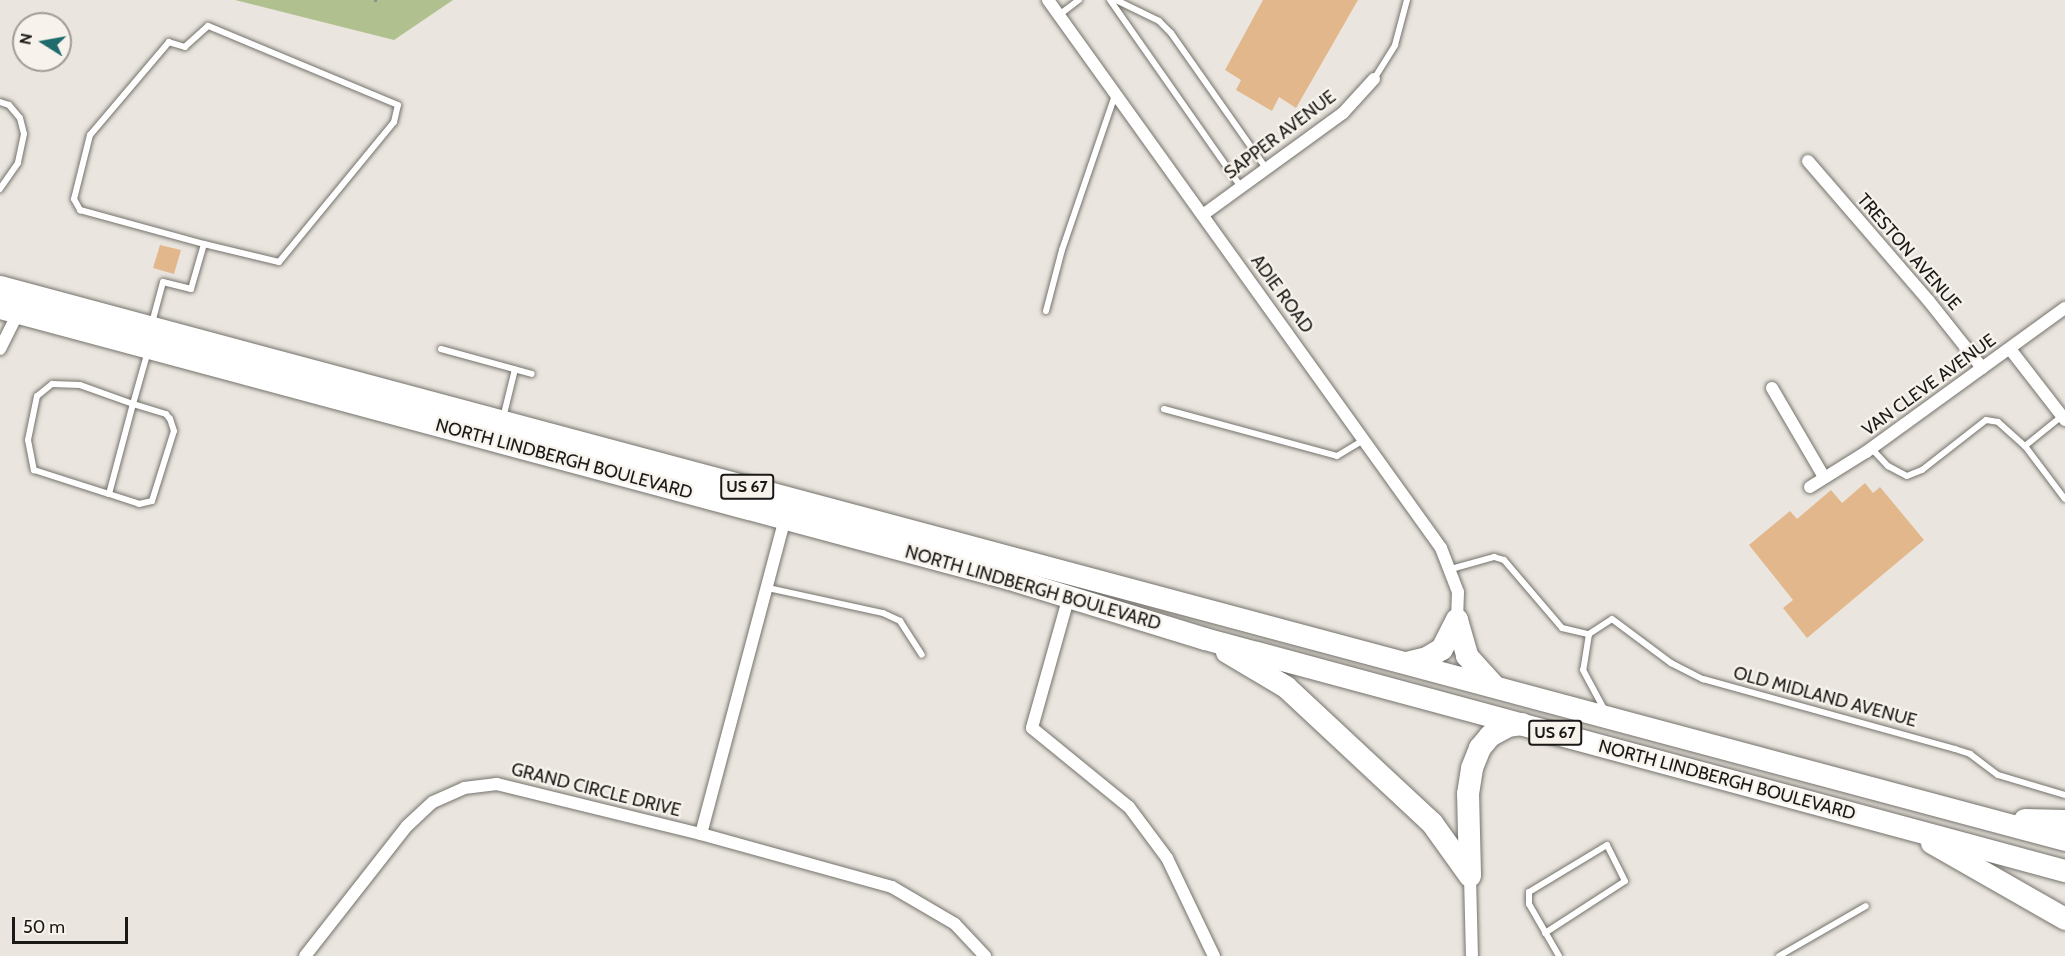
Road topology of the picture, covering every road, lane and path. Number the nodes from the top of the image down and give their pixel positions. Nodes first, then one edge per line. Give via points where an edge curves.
1 (1048, 0) edge
2 (1079, 0) edge
3 (1110, 0) edge
4 (1116, 0) edge
5 (1407, 0) edge
6 (1059, 15) junction
7 (1374, 79) joint
8 (1116, 92) junction
9 (0, 102) edge
10 (1808, 161) dead end
11 (1267, 169) junction
12 (1241, 188) junction
13 (0, 189) edge
14 (1204, 214) junction
15 (204, 244) junction
16 (0, 287) edge
17 (2065, 308) edge
18 (9, 310) edge
19 (1046, 311) dead end
20 (150, 338) junction
21 (0, 349) edge
22 (2010, 349) junction
23 (441, 350) dead end
24 (1982, 368) junction
25 (515, 369) junction
26 (532, 374) dead end
27 (1772, 388) dead end
28 (133, 404) junction
29 (1164, 409) dead end
30 (2064, 418) edge
31 (502, 421) junction
32 (1365, 440) junction
33 (2025, 446) junction
34 (1872, 448) junction
35 (1824, 477) junction
36 (1810, 487) dead end
37 (109, 494) junction
38 (2065, 499) edge
39 (785, 518) junction
40 (1451, 569) junction
41 (768, 588) junction
42 (1069, 596) junction
43 (1456, 620) junction
44 (1588, 634) junction
45 (1205, 639) junction
46 (922, 655) dead end
47 (1407, 663) junction
48 (1494, 686) junction
49 (1607, 715) junction
50 (1522, 724) junction
51 (2065, 795) edge
52 (1995, 821) junction
53 (2065, 821) edge
54 (1904, 828) junction
55 (702, 834) junction
56 (2065, 840) edge
57 (2065, 871) edge
58 (1470, 876) junction
59 (1866, 906) dead end
60 (2065, 919) edge
61 (1545, 933) junction
62 (305, 956) edge
63 (985, 956) edge
64 (1214, 956) edge
65 (1472, 956) edge
66 (1559, 956) edge
67 (1779, 956) edge

1 - 6 street, ADIE ROAD
2 - 6 lane
3 - 12 lane
4 - 11 lane via 1159,21 1171,33
5 - 7 lane via 1395,45
6 - 8 street, ADIE ROAD
7 - 11 street, SAPPER AVENUE via 1343,113
8 - 14 street, ADIE ROAD
8 - 19 lane via 1062,250
9 - 13 lane via 9,105 20,118 24,134 18,163
10 - 24 street, TRESTON AVENUE via 1929,300
11 - 12 street, SAPPER AVENUE
12 - 14 street, SAPPER AVENUE
14 - 32 street, ADIE ROAD
15 - 15 lane via 279,262 394,122 398,105 208,26 184,47 169,42 90,135 74,198 80,210
15 - 20 lane via 191,290 163,282
16 - 20 highway, NORTH LINDBERGH BOULEVARD / US 67
17 - 22 street, VAN CLEVE AVENUE
18 - 20 highway, NORTH LINDBERGH BOULEVARD / US 67
18 - 21 street
20 - 28 lane
20 - 31 highway, NORTH LINDBERGH BOULEVARD / US 67
20 - 39 highway, NORTH LINDBERGH BOULEVARD / US 67
22 - 24 street, VAN CLEVE AVENUE
22 - 30 street
23 - 25 lane
24 - 34 street, VAN CLEVE AVENUE
25 - 26 lane
25 - 31 lane
27 - 35 street
28 - 37 lane
28 - 37 lane via 166,414 174,431 152,501 139,504
28 - 37 lane via 66,383 52,384 37,396 28,440 34,470
29 - 32 lane via 1337,456
30 - 33 lane
31 - 47 highway, NORTH LINDBERGH BOULEVARD / US 67
32 - 40 street, ADIE ROAD via 1441,548
33 - 34 lane via 1998,422 1986,420 1922,470 1907,476 1888,466
33 - 38 lane
34 - 35 street, VAN CLEVE AVENUE
35 - 36 street, VAN CLEVE AVENUE
39 - 41 street, GRAND CIRCLE DRIVE
39 - 42 highway, NORTH LINDBERGH BOULEVARD / US 67
40 - 43 street, ADIE ROAD via 1458,592
40 - 44 lane via 1494,557 1503,560 1552,620 1562,628
41 - 46 lane via 900,621
41 - 55 street, GRAND CIRCLE DRIVE
42 - 45 highway, NORTH LINDBERGH BOULEVARD / US 67
42 - 64 street via 1032,728 1129,807 1167,858
43 - 47 highway via 1442,649
43 - 48 highway via 1467,656
44 - 49 lane via 1584,669
44 - 51 lane, OLD MIDLAND AVENUE via 1612,619 1671,663 1702,679 1955,749 1970,754 1998,775
45 - 50 highway, NORTH LINDBERGH BOULEVARD / US 67
45 - 58 highway via 1286,687 1432,823
47 - 48 highway, NORTH LINDBERGH BOULEVARD / US 67
48 - 49 highway, NORTH LINDBERGH BOULEVARD / US 67
49 - 52 highway, NORTH LINDBERGH BOULEVARD / US 67
50 - 54 highway, NORTH LINDBERGH BOULEVARD / US 67
50 - 58 highway via 1508,726 1490,736 1472,768
52 - 53 highway
52 - 56 highway, NORTH LINDBERGH BOULEVARD / US 67
54 - 57 highway, NORTH LINDBERGH BOULEVARD / US 67
54 - 60 highway
55 - 62 street, GRAND CIRCLE DRIVE via 497,784 464,788 433,802 407,826
55 - 63 street, GRAND CIRCLE DRIVE via 892,887 954,924
58 - 65 street
59 - 67 lane
61 - 61 lane via 1529,904 1529,892 1607,845 1625,881
61 - 66 lane

